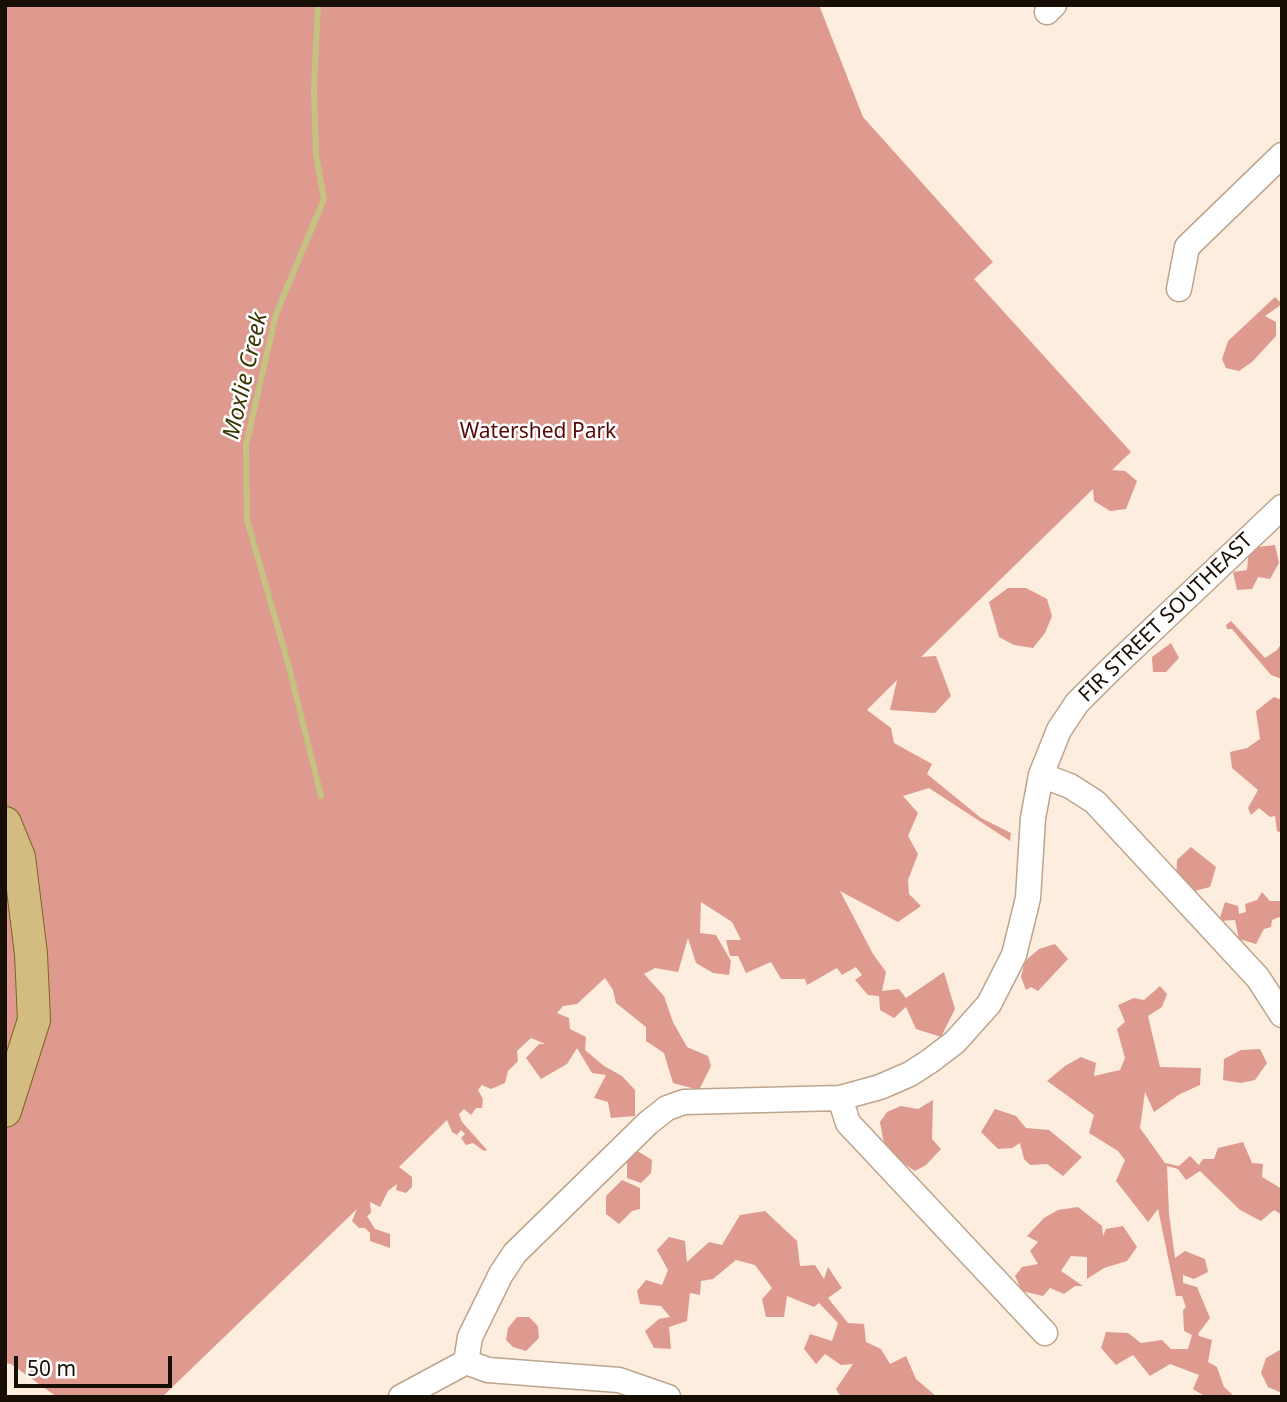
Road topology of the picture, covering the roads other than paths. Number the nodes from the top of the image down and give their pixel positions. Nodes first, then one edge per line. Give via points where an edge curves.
1 (1282, 155) edge
2 (1179, 289) dead end
3 (1282, 507) edge
4 (1041, 775) junction
5 (5, 823) edge
6 (1282, 1015) edge
7 (840, 1098) junction
8 (5, 1111) edge
9 (1045, 1333) dead end
10 (466, 1362) junction
11 (401, 1397) edge
12 (668, 1397) edge

1 - 2 street via 1187,247
3 - 4 street, FIR STREET SOUTHEAST via 1077,703 1059,730
4 - 6 street via 1095,802 1258,978
4 - 7 street, FIR STREET SOUTHEAST via 1025,918 1014,955 989,1004 955,1042 910,1074
5 - 8 main road via 19,857 34,1020
7 - 9 street via 848,1123
7 - 10 street, FIR STREET SOUTHEAST via 684,1102 667,1108 515,1254 470,1337
10 - 11 street
10 - 12 street via 488,1370 619,1380

